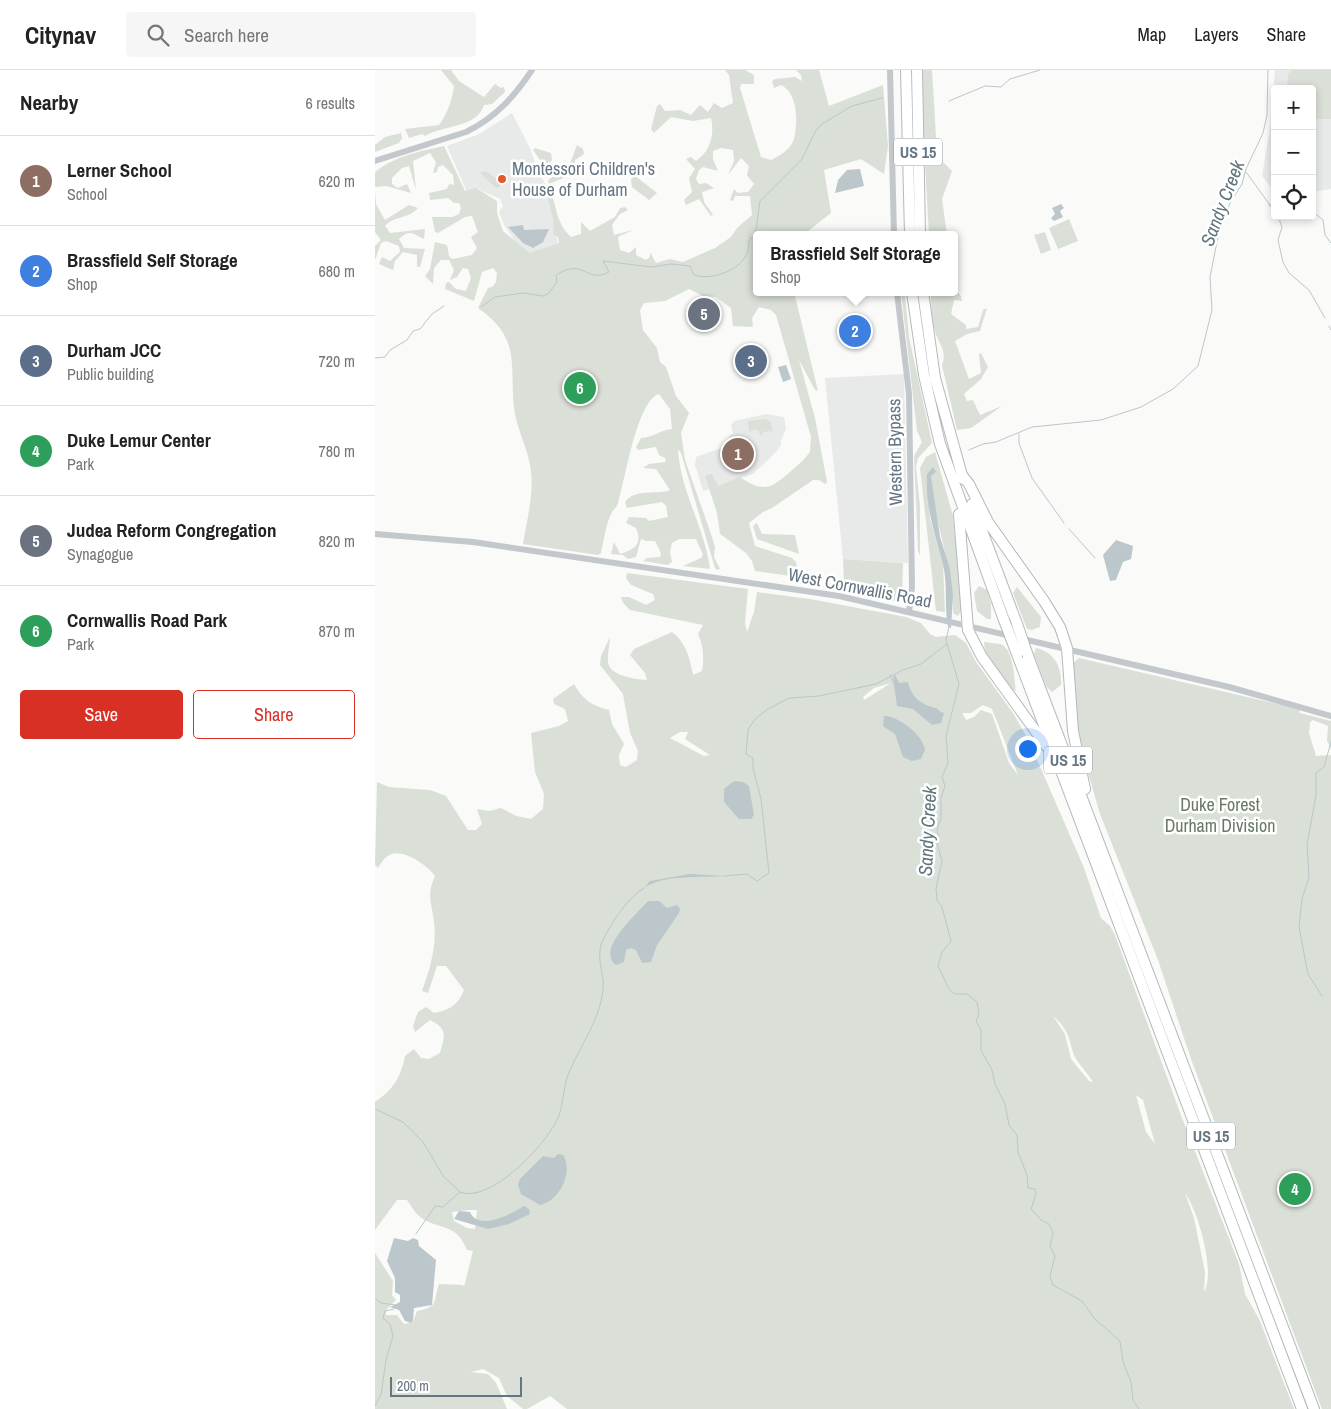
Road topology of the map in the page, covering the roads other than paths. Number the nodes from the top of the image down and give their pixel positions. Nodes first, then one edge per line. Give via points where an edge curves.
1 (532, 70) edge
2 (890, 70) edge
3 (906, 70) edge
4 (917, 70) edge
5 (375, 161) edge
6 (895, 231) edge
7 (910, 231) edge
8 (920, 231) edge
9 (897, 296) edge
10 (914, 296) edge
11 (924, 296) edge
12 (947, 464) junction
13 (961, 474) junction
14 (375, 534) edge
15 (909, 612) junction
16 (962, 624) junction
17 (1067, 648) junction
18 (1331, 716) edge
19 (1059, 764) junction
20 (1108, 864) junction
21 (1302, 1409) edge
22 (1314, 1409) edge

1 - 5 street via 507,103 479,126
2 - 6 street
3 - 7 highway, US 15
4 - 8 highway, US 15
9 - 15 street, Western Bypass via 909,394 912,587
10 - 12 highway, US 15 via 924,375
11 - 13 highway, US 15 via 935,378
12 - 16 highway via 961,524
12 - 19 highway, US 15, bridge
13 - 17 highway via 997,536 1051,611
13 - 20 highway, US 15, bridge
14 - 15 street, West Cornwallis Road via 473,542 809,591
15 - 16 street, West Cornwallis Road
16 - 17 street, West Cornwallis Road
16 - 19 highway
17 - 18 street, West Cornwallis Road via 1229,687
17 - 20 highway via 1078,757
19 - 21 highway, US 15
20 - 22 highway, US 15

